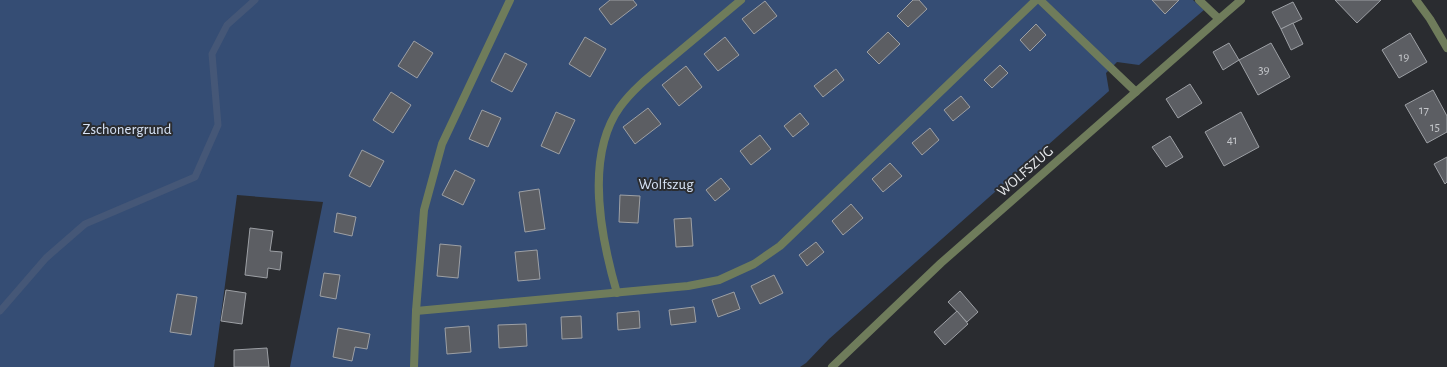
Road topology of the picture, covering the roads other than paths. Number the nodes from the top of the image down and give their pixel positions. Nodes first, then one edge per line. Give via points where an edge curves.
1 (510, 0) edge
2 (741, 0) edge
3 (1036, 0) edge
4 (1040, 0) edge
5 (1199, 0) edge
6 (1241, 0) edge
7 (1416, 0) edge
8 (1219, 19) junction
9 (1447, 48) edge
10 (1136, 92) junction
11 (617, 293) junction
12 (416, 311) junction
13 (414, 367) edge
14 (832, 367) edge

1 - 12 street via 442,144 424,210
2 - 11 street via 634,90 619,108 608,131 600,163 600,222 607,260
3 - 11 street via 780,246 754,264 719,280 688,286
4 - 10 street
5 - 8 street
6 - 8 street, WOLFSZUG
7 - 9 street
8 - 10 street, WOLFSZUG
10 - 14 street, WOLFSZUG via 941,263
11 - 12 street
12 - 13 street

